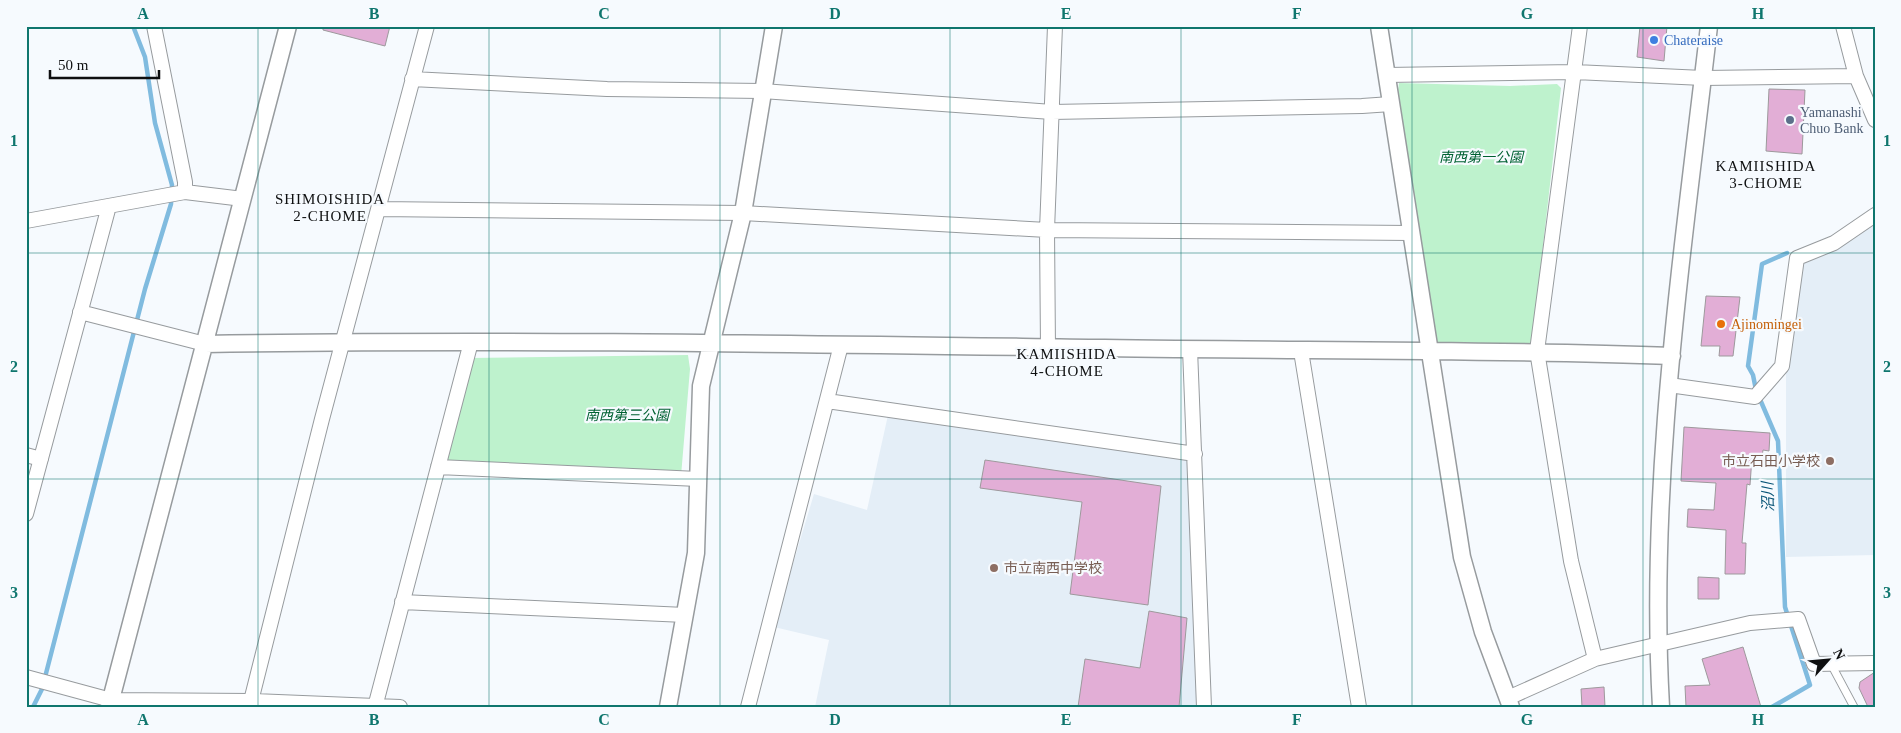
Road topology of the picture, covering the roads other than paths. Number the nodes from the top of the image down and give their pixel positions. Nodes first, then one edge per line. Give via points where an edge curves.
1 (288, 26) edge
2 (427, 26) edge
3 (774, 26) edge
4 (1055, 26) edge
5 (1379, 26) edge
6 (1580, 26) edge
7 (1709, 26) edge
8 (1843, 26) edge
9 (156, 27) edge
10 (1575, 72) junction
11 (1387, 75) junction
12 (1856, 76) junction
13 (1703, 78) junction
14 (412, 79) junction
15 (762, 90) junction
16 (1391, 104) junction
17 (1052, 112) junction
18 (1875, 120) edge
19 (183, 193) junction
20 (243, 200) junction
21 (108, 206) junction
22 (379, 209) junction
23 (743, 213) junction
24 (1875, 215) edge
25 (26, 221) edge
26 (1047, 230) junction
27 (1410, 233) junction
28 (80, 312) junction
29 (344, 342) junction
30 (471, 342) junction
31 (710, 343) junction
32 (204, 344) junction
33 (841, 345) junction
34 (1048, 348) junction
35 (1190, 349) junction
36 (1428, 349) junction
37 (1301, 351) junction
38 (1538, 351) junction
39 (1672, 356) junction
40 (1669, 385) junction
41 (827, 401) junction
42 (1196, 454) junction
43 (26, 455) edge
44 (41, 458) junction
45 (438, 467) junction
46 (698, 479) junction
47 (26, 514) edge
48 (402, 602) junction
49 (685, 615) junction
50 (1657, 644) junction
51 (1595, 659) junction
52 (1875, 663) edge
53 (1831, 664) junction
54 (28, 677) edge
55 (251, 701) junction
56 (110, 703) edge
57 (1510, 703) edge
58 (375, 706) edge
59 (400, 707) edge
60 (668, 707) edge
61 (748, 707) edge
62 (1204, 707) edge
63 (1359, 707) edge
64 (1660, 707) edge
65 (1854, 707) edge

1 - 20 street
2 - 14 street
3 - 15 street
4 - 17 street
5 - 11 street
6 - 10 street
7 - 13 street
8 - 12 street
9 - 19 street via 185,182
10 - 11 street
10 - 13 street
10 - 38 street
11 - 16 street
12 - 13 street
12 - 18 street
13 - 39 street
14 - 15 street via 607,89
14 - 22 street
15 - 17 street
15 - 23 street
16 - 17 street
16 - 27 street
17 - 26 street
19 - 20 street
19 - 21 street
20 - 32 street
21 - 25 street
21 - 28 street
22 - 23 street
22 - 29 street
23 - 26 street
23 - 31 street
24 - 40 street via 1834,242 1797,258 1782,366 1755,397
26 - 27 street
26 - 34 street
27 - 36 street
28 - 32 street
28 - 44 street
29 - 30 street
29 - 32 street
29 - 55 street
30 - 31 street
30 - 45 street
31 - 33 street
31 - 46 street via 701,386
32 - 56 street
33 - 34 street
33 - 41 street
34 - 35 street
35 - 37 street
35 - 42 street
36 - 37 street
36 - 38 street
36 - 57 street via 1462,557 1483,632
37 - 63 street
38 - 39 street
38 - 51 street via 1571,561
39 - 40 street
40 - 50 street via 1662,464
41 - 42 street
41 - 61 street
42 - 62 street
43 - 44 street
44 - 47 street
45 - 46 street
45 - 48 street
46 - 49 street via 696,553
48 - 49 street
48 - 58 street
49 - 60 street
50 - 51 street
50 - 53 street via 1750,623 1798,619 1814,664
50 - 64 street
51 - 57 street
52 - 53 street
53 - 65 lane
54 - 56 street
55 - 56 street
55 - 58 street
58 - 59 street

